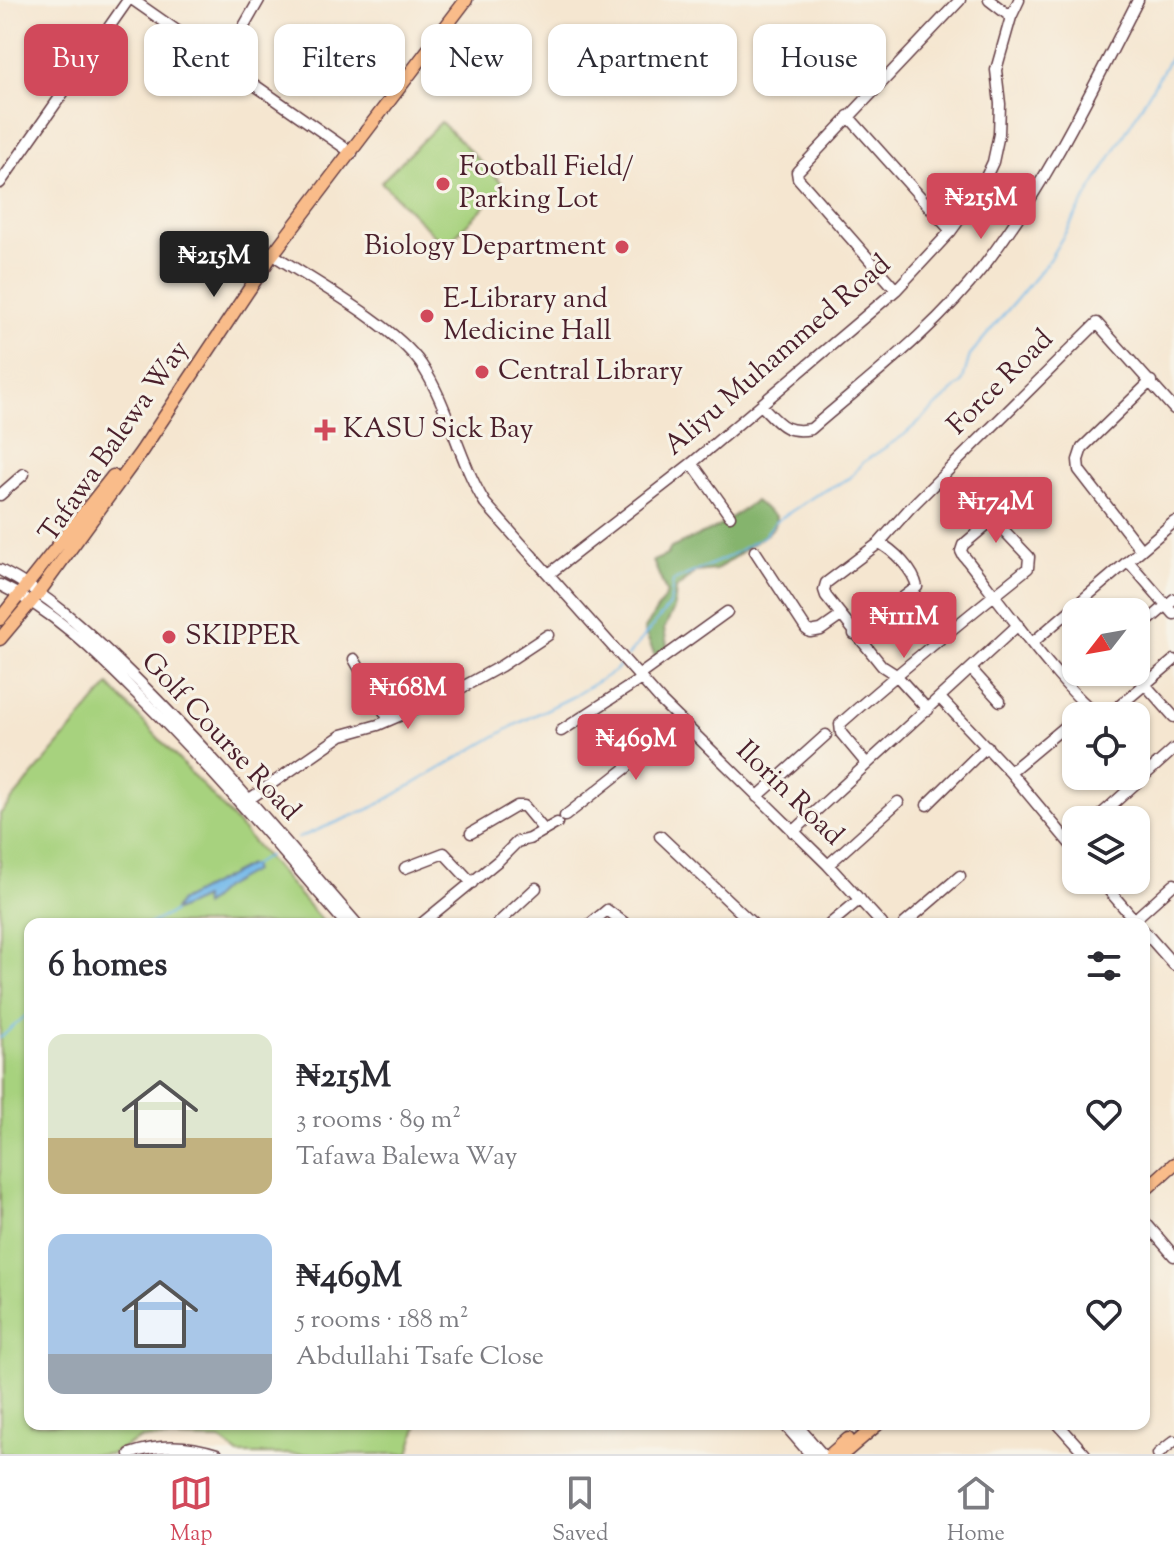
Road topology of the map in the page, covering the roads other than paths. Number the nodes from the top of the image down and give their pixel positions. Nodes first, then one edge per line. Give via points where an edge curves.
1 (131, 0) edge
2 (259, 0) edge
3 (456, 0) edge
4 (466, 0) edge
5 (960, 0) edge
6 (989, 0) edge
7 (1019, 0) edge
8 (1138, 0) edge
9 (1011, 17) junction
10 (166, 24) edge
11 (245, 24) edge
12 (258, 87) edge
13 (848, 116) junction
14 (349, 151) junction
15 (0, 183) edge
16 (951, 231) junction
17 (270, 253) junction
18 (896, 290) junction
19 (1151, 381) junction
20 (761, 405) junction
21 (1174, 409) edge
22 (692, 463) junction
23 (24, 474) dead end
24 (0, 495) edge
25 (730, 516) dead end
26 (1174, 522) edge
27 (879, 543) junction
28 (1141, 550) junction
29 (755, 551) dead end
30 (1128, 561) junction
31 (0, 570) edge
32 (549, 574) junction
33 (0, 585) edge
34 (30, 593) junction
35 (995, 594) junction
36 (1092, 598) edge
37 (1172, 606) edge
38 (727, 612) dead end
39 (841, 616) junction
40 (0, 619) edge
41 (1150, 621) edge
42 (1062, 622) edge
43 (1018, 625) junction
44 (854, 634) junction
45 (548, 635) dead end
46 (0, 639) edge
47 (1032, 643) junction
48 (354, 659) dead end
49 (1174, 660) edge
50 (971, 669) junction
51 (896, 675) junction
52 (640, 678) junction
53 (1150, 681) edge
54 (1144, 686) edge
55 (1146, 686) edge
56 (940, 698) junction
57 (1000, 701) dead end
58 (1082, 702) edge
59 (1124, 702) edge
60 (928, 710) junction
61 (1174, 717) edge
62 (678, 718) junction
63 (389, 720) junction
64 (1062, 729) edge
65 (561, 731) dead end
66 (826, 735) dead end
67 (987, 746) junction
68 (1174, 749) edge
69 (198, 750) junction
70 (866, 763) junction
71 (1010, 772) junction
72 (757, 797) junction
73 (248, 800) junction
74 (898, 802) dead end
75 (927, 805) dead end
76 (1111, 806) edge
77 (544, 830) junction
78 (1062, 830) edge
79 (793, 832) junction
80 (471, 833) dead end
81 (660, 836) dead end
82 (828, 865) junction
83 (405, 868) dead end
84 (960, 876) dead end
85 (472, 883) junction
86 (1174, 884) edge
87 (536, 888) dead end
88 (1112, 894) edge
89 (860, 899) junction
90 (341, 918) edge
91 (352, 918) edge
92 (428, 918) edge
93 (504, 918) edge
94 (597, 918) edge
95 (618, 918) edge
96 (747, 918) edge
97 (837, 918) edge
98 (877, 918) edge
99 (911, 918) edge
100 (1133, 918) edge
101 (1140, 918) edge
102 (1150, 938) edge
103 (1174, 965) edge
104 (1174, 1153) edge
105 (1174, 1164) edge
106 (1150, 1175) edge
107 (1150, 1186) edge
108 (1150, 1228) edge
109 (1174, 1256) edge
110 (789, 1430) edge
111 (801, 1430) edge
112 (858, 1430) edge
113 (871, 1430) edge
114 (1063, 1430) edge
115 (1174, 1441) edge
116 (130, 1454) edge
117 (217, 1454) edge
118 (810, 1454) edge
119 (822, 1454) edge
120 (831, 1454) edge
121 (843, 1454) edge
122 (1085, 1454) edge
123 (1158, 1454) edge

1 - 10 street
1 - 15 street
2 - 11 street
3 - 14 main road, Tafawa Balewa Way
4 - 14 main road, Tafawa Balewa Way
5 - 13 street
6 - 9 street
7 - 9 street, Aliyu Muhammed Road
8 - 20 street via 1037,191 971,281 918,337 811,429 783,428
9 - 16 street, Aliyu Muhammed Road via 996,70 1000,104 993,162
12 - 14 street
13 - 16 street
13 - 18 street via 797,172 798,178
14 - 17 main road, Tafawa Balewa Way
16 - 18 street, Aliyu Muhammed Road
17 - 32 street, Ilorin Road via 388,331 419,362 479,492
17 - 34 main road, Tafawa Balewa Way via 141,452
18 - 20 street, Aliyu Muhammed Road
19 - 21 street, Force Road
19 - 27 street, Force Road via 1097,323
19 - 28 street via 1082,448 1078,460 1079,470
20 - 22 street, Aliyu Muhammed Road
22 - 25 street
22 - 32 street, Aliyu Muhammed Road
23 - 24 street
26 - 28 street
27 - 39 street, Force Road via 826,583 824,590
27 - 44 street via 913,575 917,587
28 - 30 street
29 - 39 street via 806,629 821,630
30 - 36 street
30 - 37 street
31 - 34 street
32 - 52 street, Ilorin Road
33 - 34 street
34 - 40 main road, Tafawa Balewa Way
34 - 46 main road, Tafawa Balewa Way
34 - 69 street, Golf Course Road
35 - 35 street via 961,551 995,521 1030,562
35 - 43 street
35 - 51 street
37 - 41 street
38 - 52 street
39 - 44 street
42 - 47 street
43 - 47 street
43 - 50 street
44 - 51 street
45 - 63 street via 450,694
47 - 58 street
48 - 63 street
49 - 53 street
50 - 56 street
50 - 57 street
51 - 60 street
51 - 70 street via 839,728
52 - 62 street, Ilorin Road
52 - 65 street
54 - 59 street
55 - 61 street
56 - 60 street
56 - 67 street
60 - 70 street
62 - 72 street, Ilorin Road
62 - 77 street via 635,761
63 - 73 street via 342,735
64 - 71 street
66 - 72 street
67 - 71 street
67 - 75 street
68 - 76 street
69 - 73 street, Golf Course Road
69 - 90 street, Golf Course Road
70 - 79 street
71 - 78 street
72 - 79 street, Ilorin Road
73 - 91 street, Golf Course Road
74 - 82 street
77 - 80 street via 524,806 517,806
77 - 85 street via 517,842
79 - 82 street, Ilorin Road
81 - 96 street
82 - 89 street, Ilorin Road
83 - 85 street via 444,853
84 - 99 street
85 - 92 street
86 - 101 street
87 - 93 street
88 - 100 street
89 - 97 street
89 - 98 street, Ilorin Road
94 - 95 street via 607,910
102 - 103 street
104 - 106 main road
105 - 107 main road
108 - 109 street
110 - 118 street
111 - 119 street
112 - 120 main road
113 - 121 main road
114 - 122 street
115 - 123 street
116 - 117 street via 164,1445

